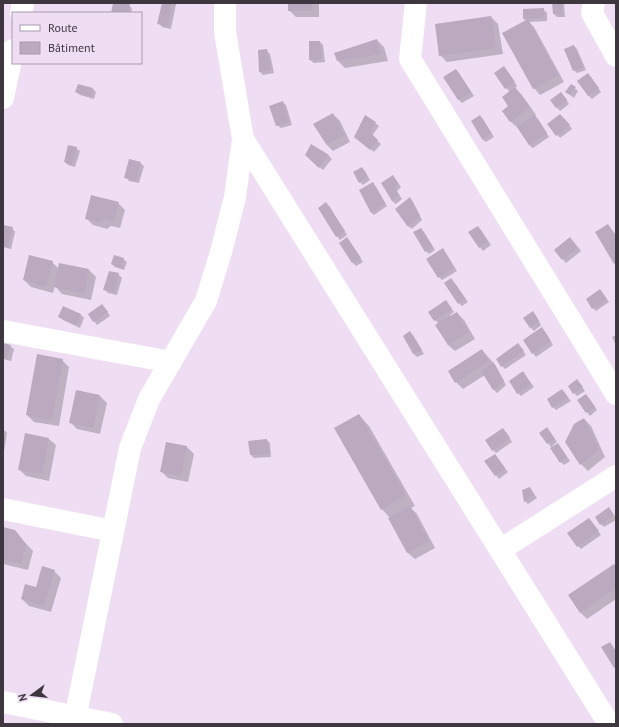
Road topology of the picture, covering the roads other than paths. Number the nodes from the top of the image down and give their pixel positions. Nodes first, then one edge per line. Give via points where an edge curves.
1 (225, 3) edge
2 (416, 3) edge
3 (594, 3) edge
4 (12, 55) edge
5 (616, 56) edge
6 (3, 98) edge
7 (243, 139) junction
8 (3, 331) edge
9 (171, 362) junction
10 (616, 394) edge
11 (616, 476) edge
12 (3, 509) edge
13 (113, 531) junction
14 (500, 550) junction
15 (3, 702) edge
16 (75, 720) edge
17 (112, 724) edge
18 (609, 724) edge

1 - 7 street via 225,32
2 - 10 street via 410,59
3 - 5 street via 592,13
4 - 6 street
7 - 9 street via 235,197 206,301
7 - 14 street
8 - 9 street
9 - 13 street via 149,399 130,448
11 - 14 street
12 - 13 street
13 - 16 street
14 - 18 street
15 - 16 street
16 - 17 street

